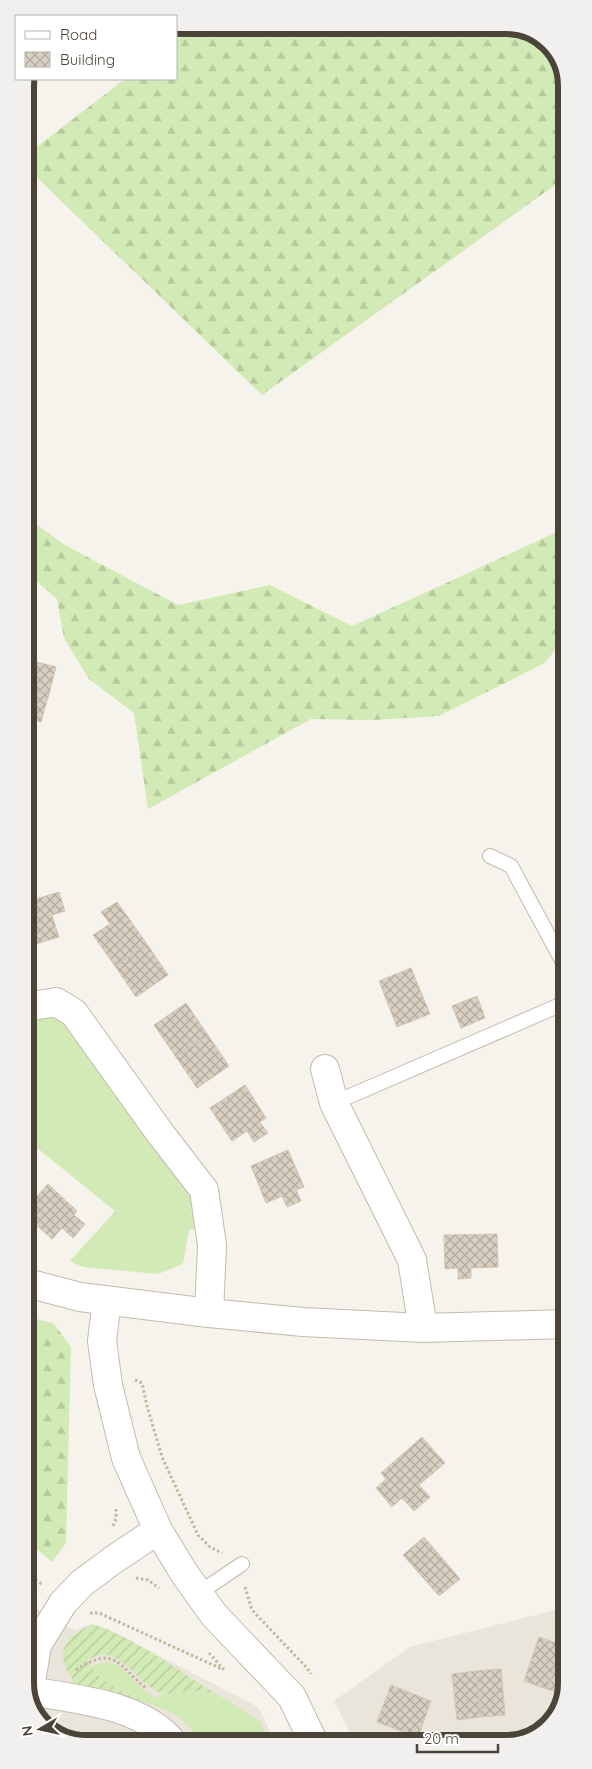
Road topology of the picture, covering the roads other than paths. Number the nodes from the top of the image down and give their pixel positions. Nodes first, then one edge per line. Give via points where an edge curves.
1 (490, 856) dead end
2 (558, 953) edge
3 (34, 1006) edge
4 (558, 1006) edge
5 (325, 1069) dead end
6 (334, 1103) junction
7 (34, 1284) edge
8 (107, 1301) junction
9 (209, 1313) junction
10 (558, 1324) edge
11 (422, 1328) junction
12 (158, 1530) junction
13 (242, 1564) road end
14 (199, 1593) junction
15 (34, 1664) edge
16 (36, 1697) edge
17 (164, 1735) edge
18 (310, 1735) edge

1 - 2 lane via 511,866
3 - 9 street via 56,1002 74,1013 204,1190 212,1245
4 - 6 lane
5 - 6 street
6 - 11 street via 412,1260
7 - 8 street
8 - 9 street
8 - 12 street via 102,1341 108,1385 126,1458
9 - 11 street
10 - 11 street
12 - 14 street
12 - 15 street via 82,1583 63,1603 37,1645
13 - 14 lane
14 - 18 street via 214,1615 292,1697
16 - 17 street via 107,1705 134,1715

